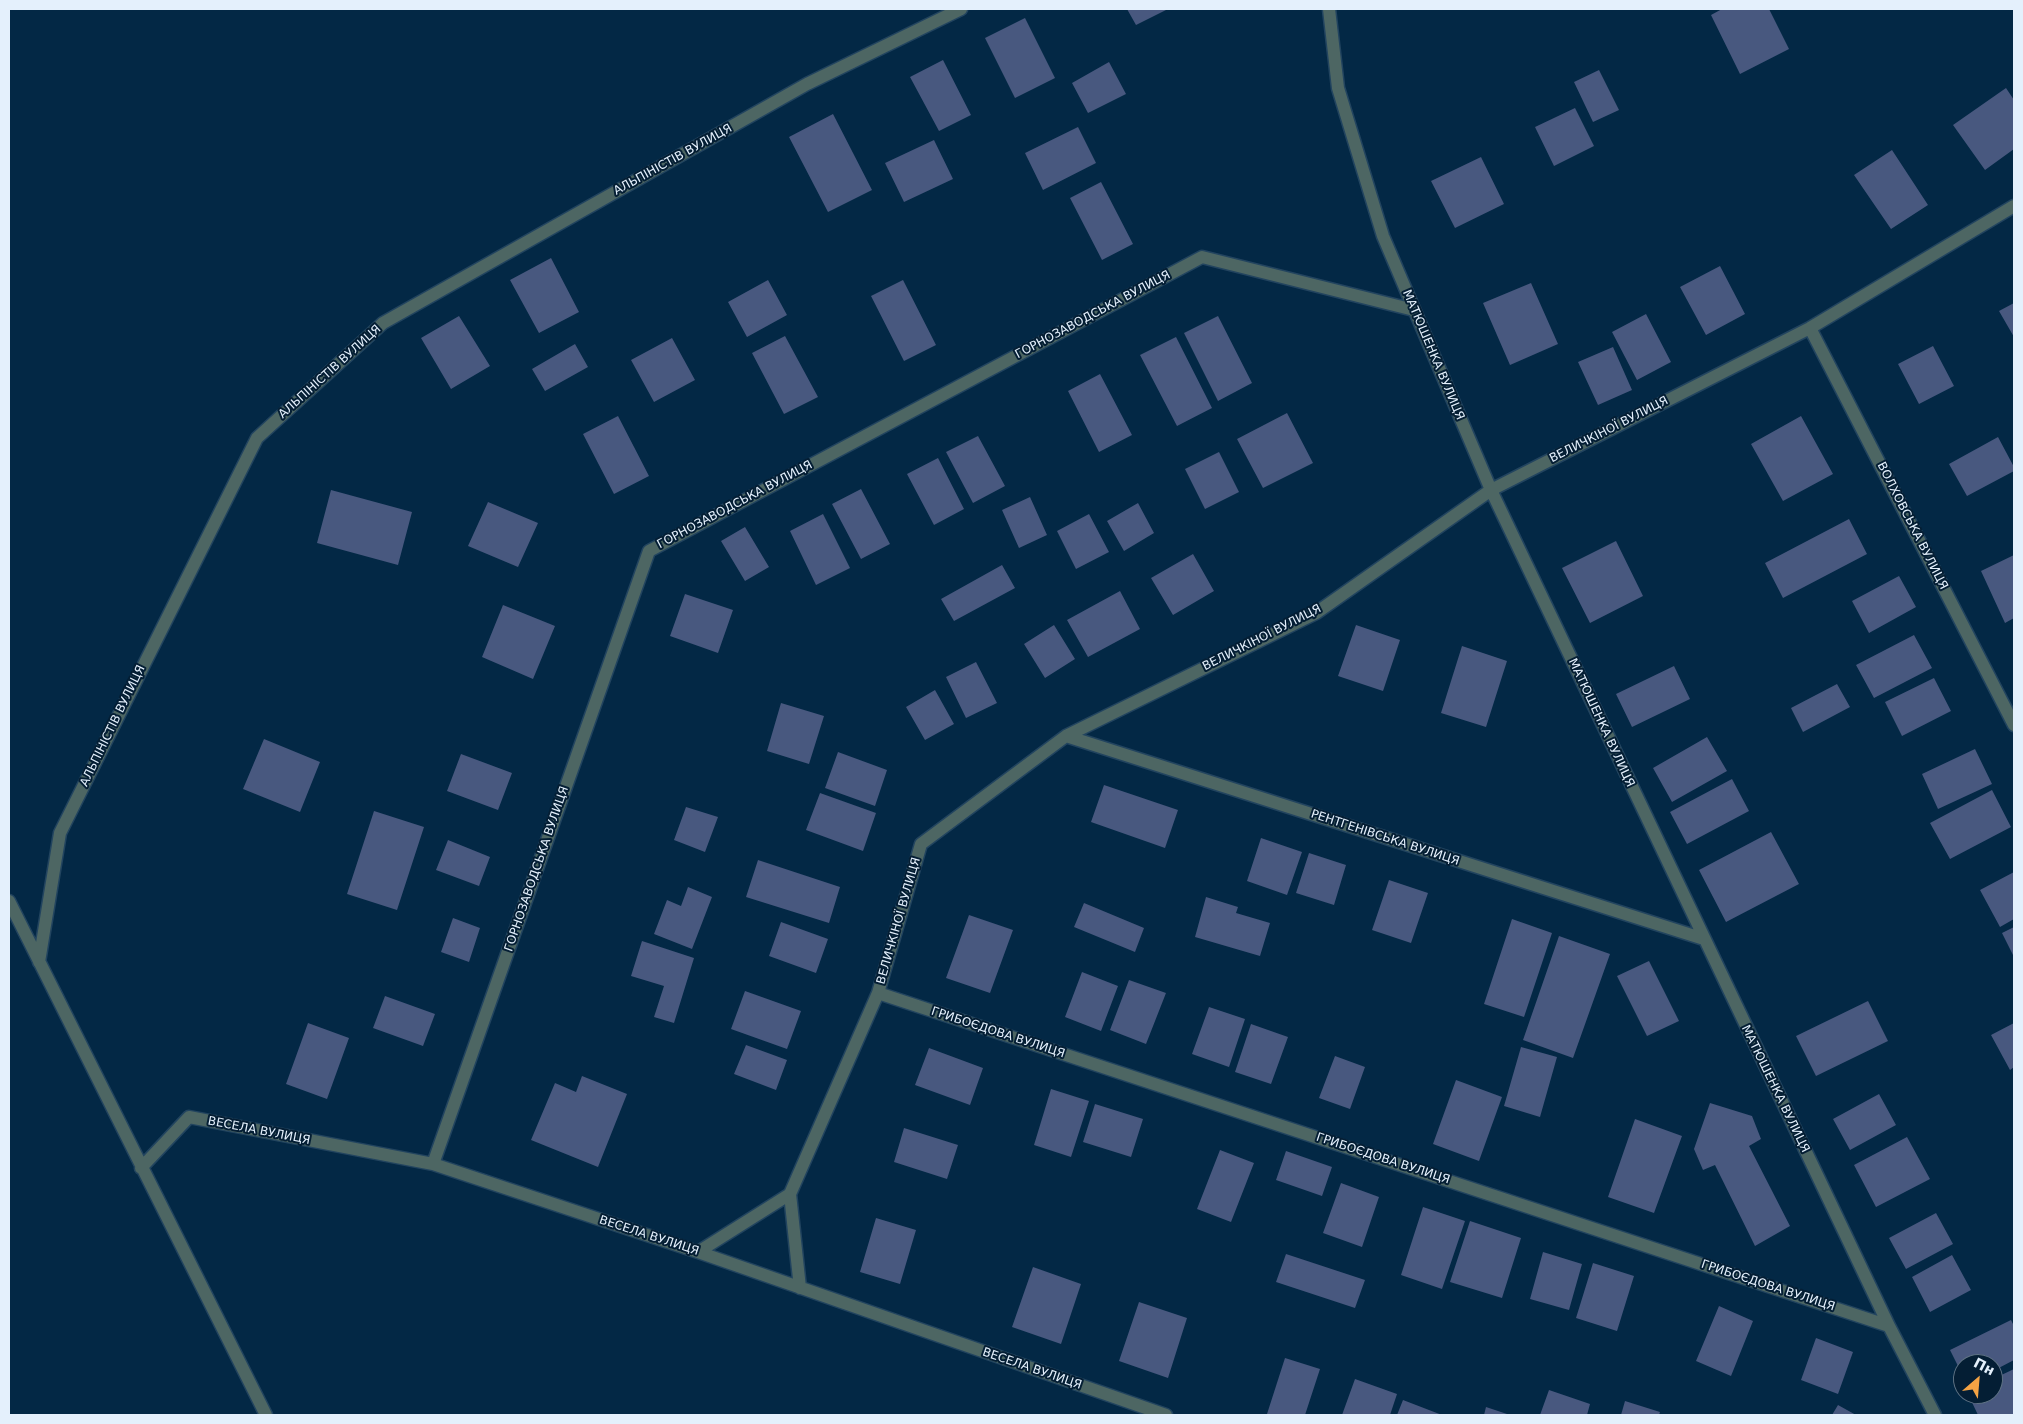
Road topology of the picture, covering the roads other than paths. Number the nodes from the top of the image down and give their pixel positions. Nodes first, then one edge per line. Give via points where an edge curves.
1 (961, 9) edge
2 (1329, 9) edge
3 (2014, 206) edge
4 (1414, 310) junction
5 (1810, 328) junction
6 (1491, 490) junction
7 (2014, 725) edge
8 (1066, 736) junction
9 (9, 901) edge
10 (1704, 939) junction
11 (39, 962) junction
12 (878, 993) junction
13 (433, 1164) junction
14 (141, 1168) junction
15 (790, 1194) junction
16 (698, 1252) junction
17 (800, 1288) junction
18 (1888, 1326) junction
19 (266, 1415) edge
20 (1166, 1415) edge
21 (1935, 1415) edge

1 - 11 street, АЛЬПІНІСТІВ ВУЛИЦЯ via 808,84 383,324 257,438 60,833
2 - 4 street, МАТЮШЕНКА ВУЛИЦЯ via 1338,88 1383,236
3 - 5 street, ВЕЛИЧКІНОЇ ВУЛИЦЯ
4 - 6 street, МАТЮШЕНКА ВУЛИЦЯ
4 - 13 street, ГОРНОЗАВОДСЬКА ВУЛИЦЯ via 1202,257 649,551
5 - 6 street, ВЕЛИЧКІНОЇ ВУЛИЦЯ
5 - 7 street, ВОЛХОВСЬКА ВУЛИЦЯ
6 - 8 street, ВЕЛИЧКІНОЇ ВУЛИЦЯ via 1316,612
6 - 10 street, МАТЮШЕНКА ВУЛИЦЯ
8 - 10 street, РЕНТГЕНІВСЬКА ВУЛИЦЯ
8 - 12 street, ВЕЛИЧКІНОЇ ВУЛИЦЯ via 921,844
9 - 11 street
10 - 18 street, МАТЮШЕНКА ВУЛИЦЯ
11 - 14 street
12 - 15 street, ВЕЛИЧКІНОЇ ВУЛИЦЯ
12 - 18 street, ГРИБОЄДОВА ВУЛИЦЯ
13 - 14 street, ВЕСЕЛА ВУЛИЦЯ via 189,1117
13 - 16 street, ВЕСЕЛА ВУЛИЦЯ
14 - 19 street
15 - 16 street
15 - 17 street, ВЕЛИЧКІНОЇ ВУЛИЦЯ
16 - 17 street, ВЕСЕЛА ВУЛИЦЯ
17 - 20 street, ВЕСЕЛА ВУЛИЦЯ
18 - 21 street, МАТЮШЕНКА ВУЛИЦЯ

